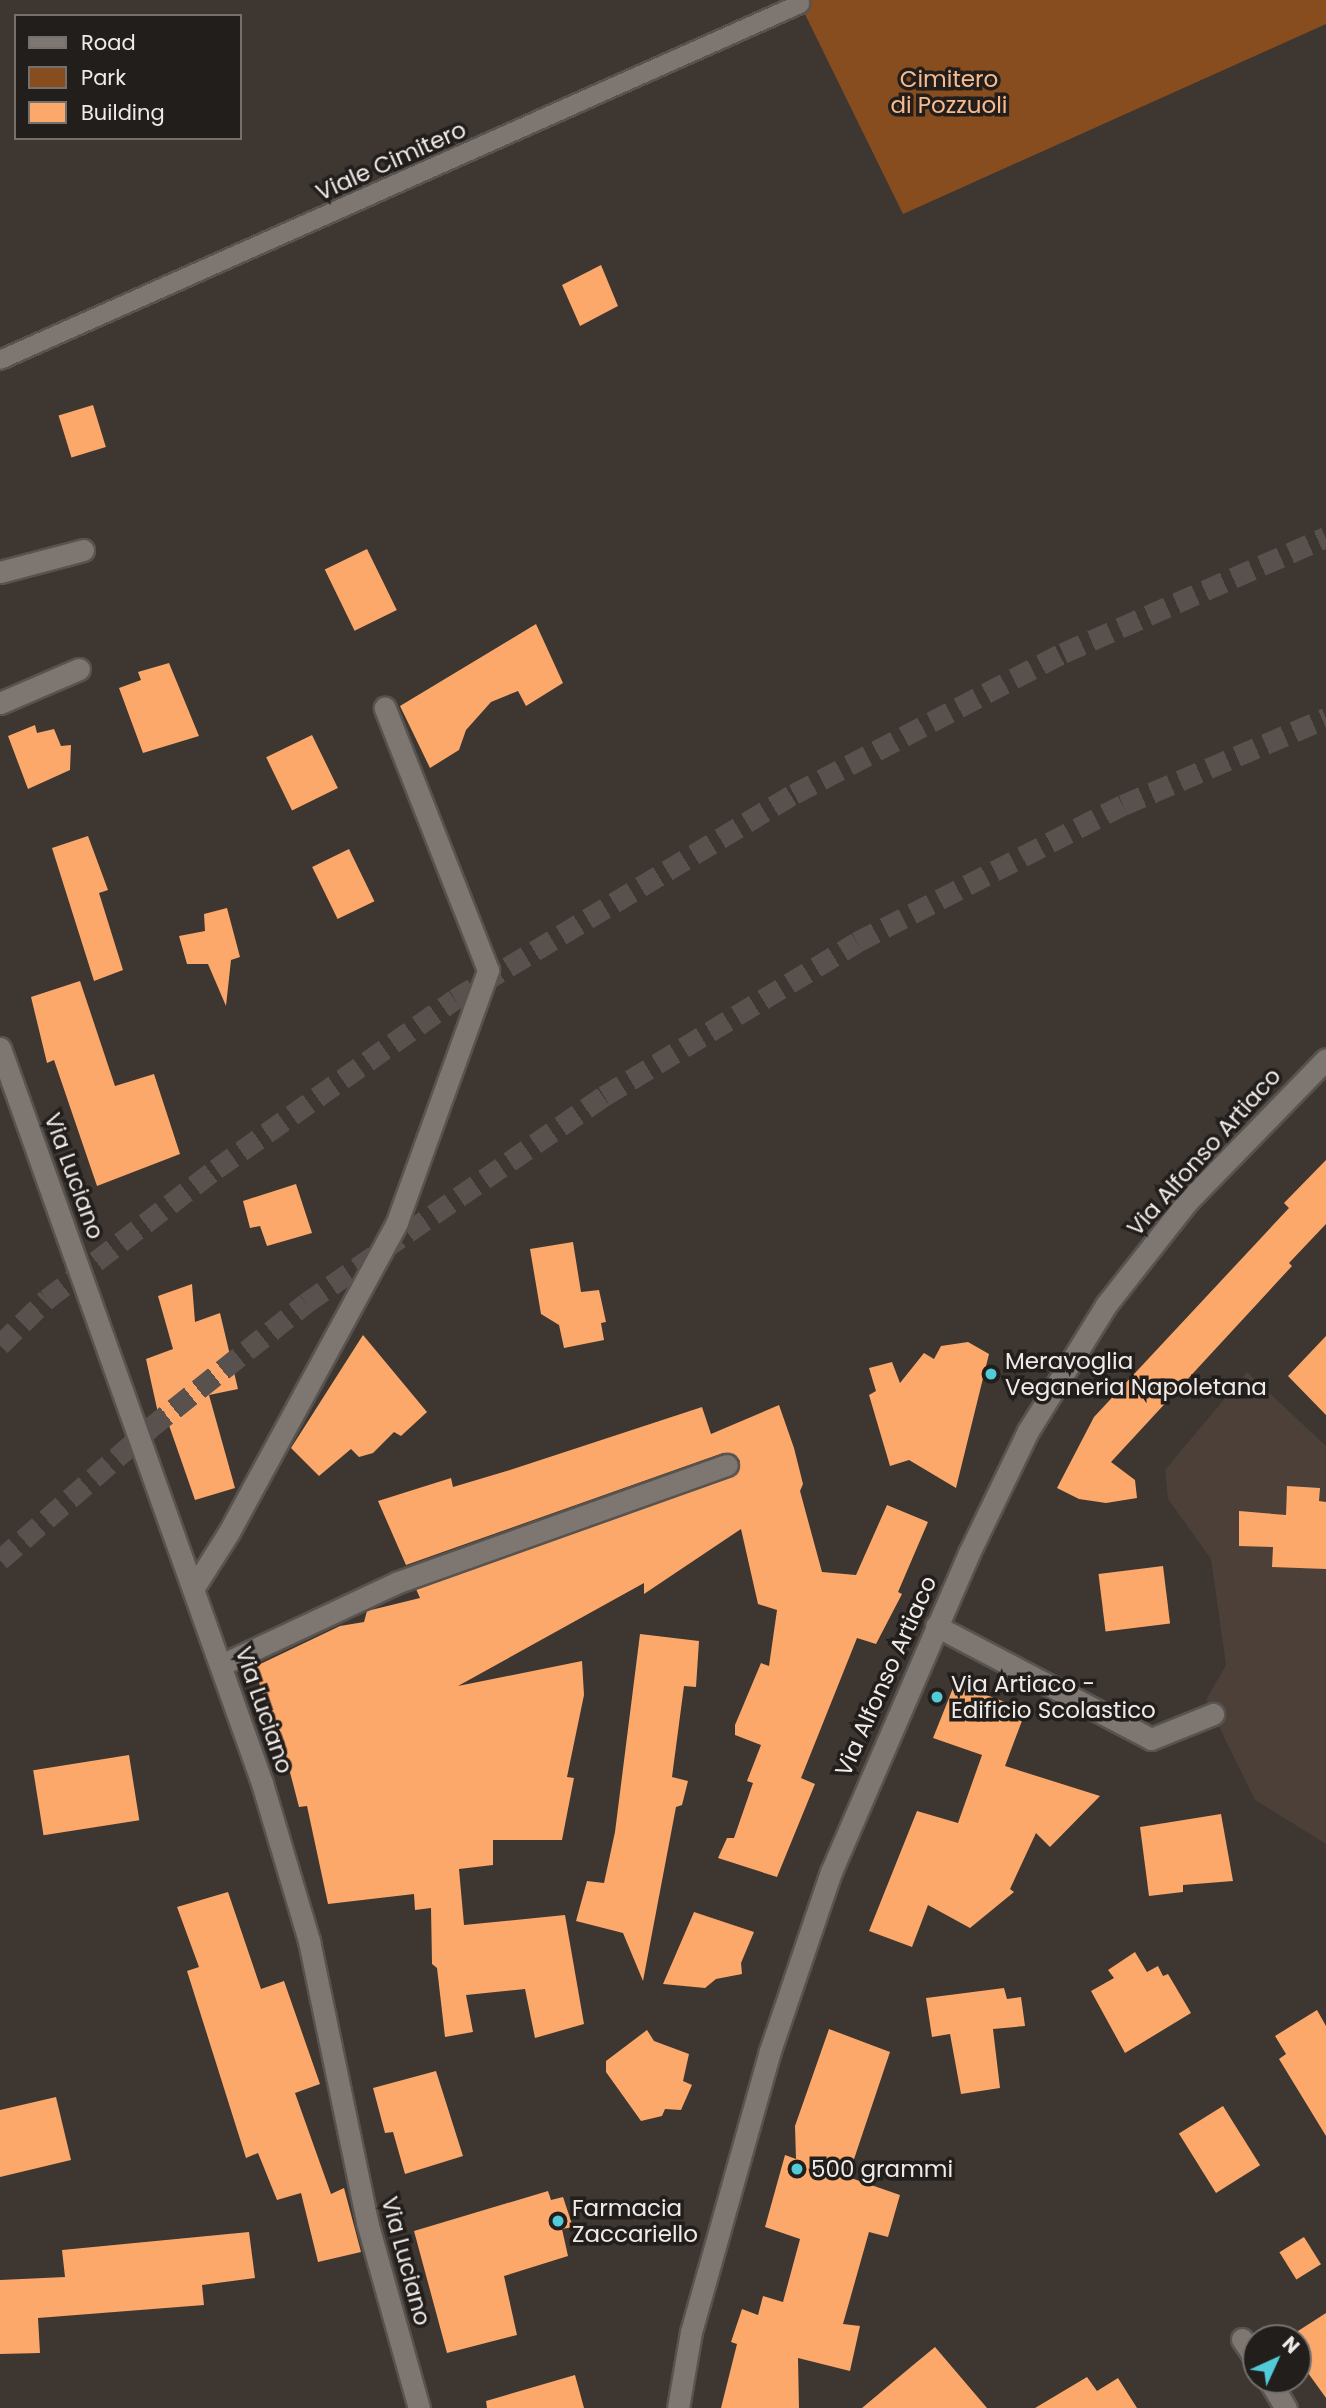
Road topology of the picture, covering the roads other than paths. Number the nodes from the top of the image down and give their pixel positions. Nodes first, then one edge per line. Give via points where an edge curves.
1 (800, 4) dead end
2 (0, 360) edge
3 (83, 550) dead end
4 (0, 572) edge
5 (79, 669) dead end
6 (0, 703) edge
7 (385, 708) dead end
8 (0, 1048) edge
9 (1326, 1059) edge
10 (727, 1465) dead end
11 (194, 1589) junction
12 (936, 1626) junction
13 (221, 1665) junction
14 (1213, 1714) dead end
15 (419, 2408) edge
16 (678, 2408) edge

1 - 2 lane, Viale Cimitero
3 - 4 street
5 - 6 street
7 - 11 street via 488,970 397,1222
8 - 11 street, Via Luciano
9 - 12 street, Via Alfonso Artiaco via 1188,1202 1106,1305 1028,1431
10 - 13 street via 398,1582
11 - 13 street, Via Luciano
12 - 14 street via 1151,1739
12 - 16 street, Via Alfonso Artiaco via 831,1871 770,2051 691,2332
13 - 15 street, Via Luciano via 309,1941 367,2222

